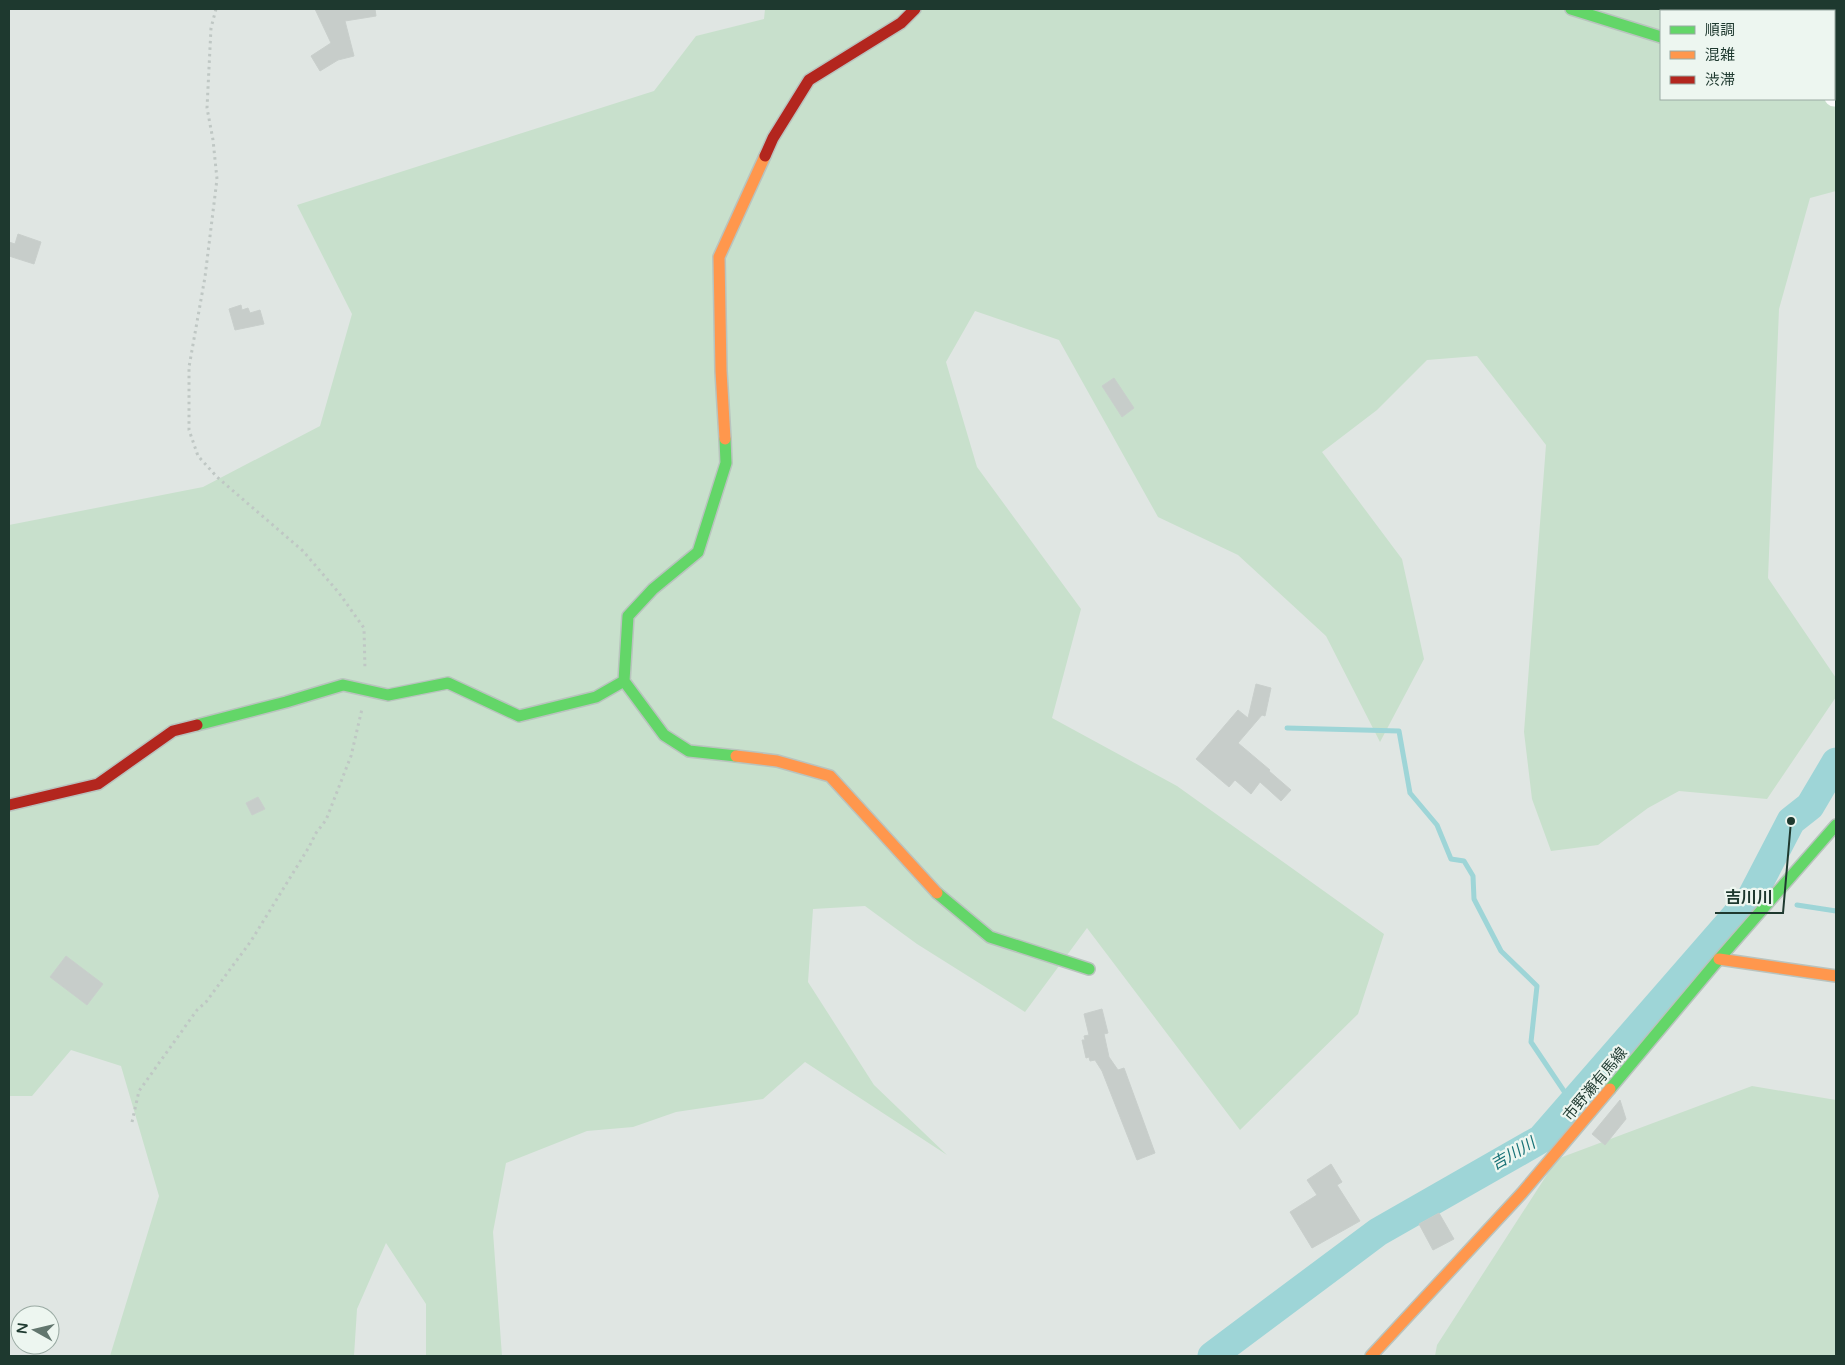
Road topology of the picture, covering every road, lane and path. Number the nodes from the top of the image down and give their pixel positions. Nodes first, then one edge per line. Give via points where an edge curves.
1 (216, 9) edge
2 (915, 9) edge
3 (1571, 9) edge
4 (1660, 37) edge
5 (624, 681) junction
6 (365, 691) junction
7 (9, 805) edge
8 (1836, 825) edge
9 (1720, 960) junction
10 (1089, 969) dead end
11 (1836, 976) edge
12 (132, 1122) dead end
13 (1371, 1356) edge

1 - 6 path via 211,28 207,108 217,179 205,277 189,367 189,430 198,456 217,477 303,551 364,628
2 - 5 street via 901,23 809,80 773,138 719,257 726,463 698,552 653,589 628,616
3 - 4 street
5 - 6 street via 596,697 519,716 448,683 388,695
5 - 10 street via 664,735 689,751 777,762 830,776 940,897 990,937
6 - 7 street via 343,685 173,731 98,784
6 - 12 path via 351,756 326,820 251,941 140,1091
8 - 9 street, 市野瀬有馬線
9 - 11 street
9 - 13 street, 市野瀬有馬線 via 1522,1193

